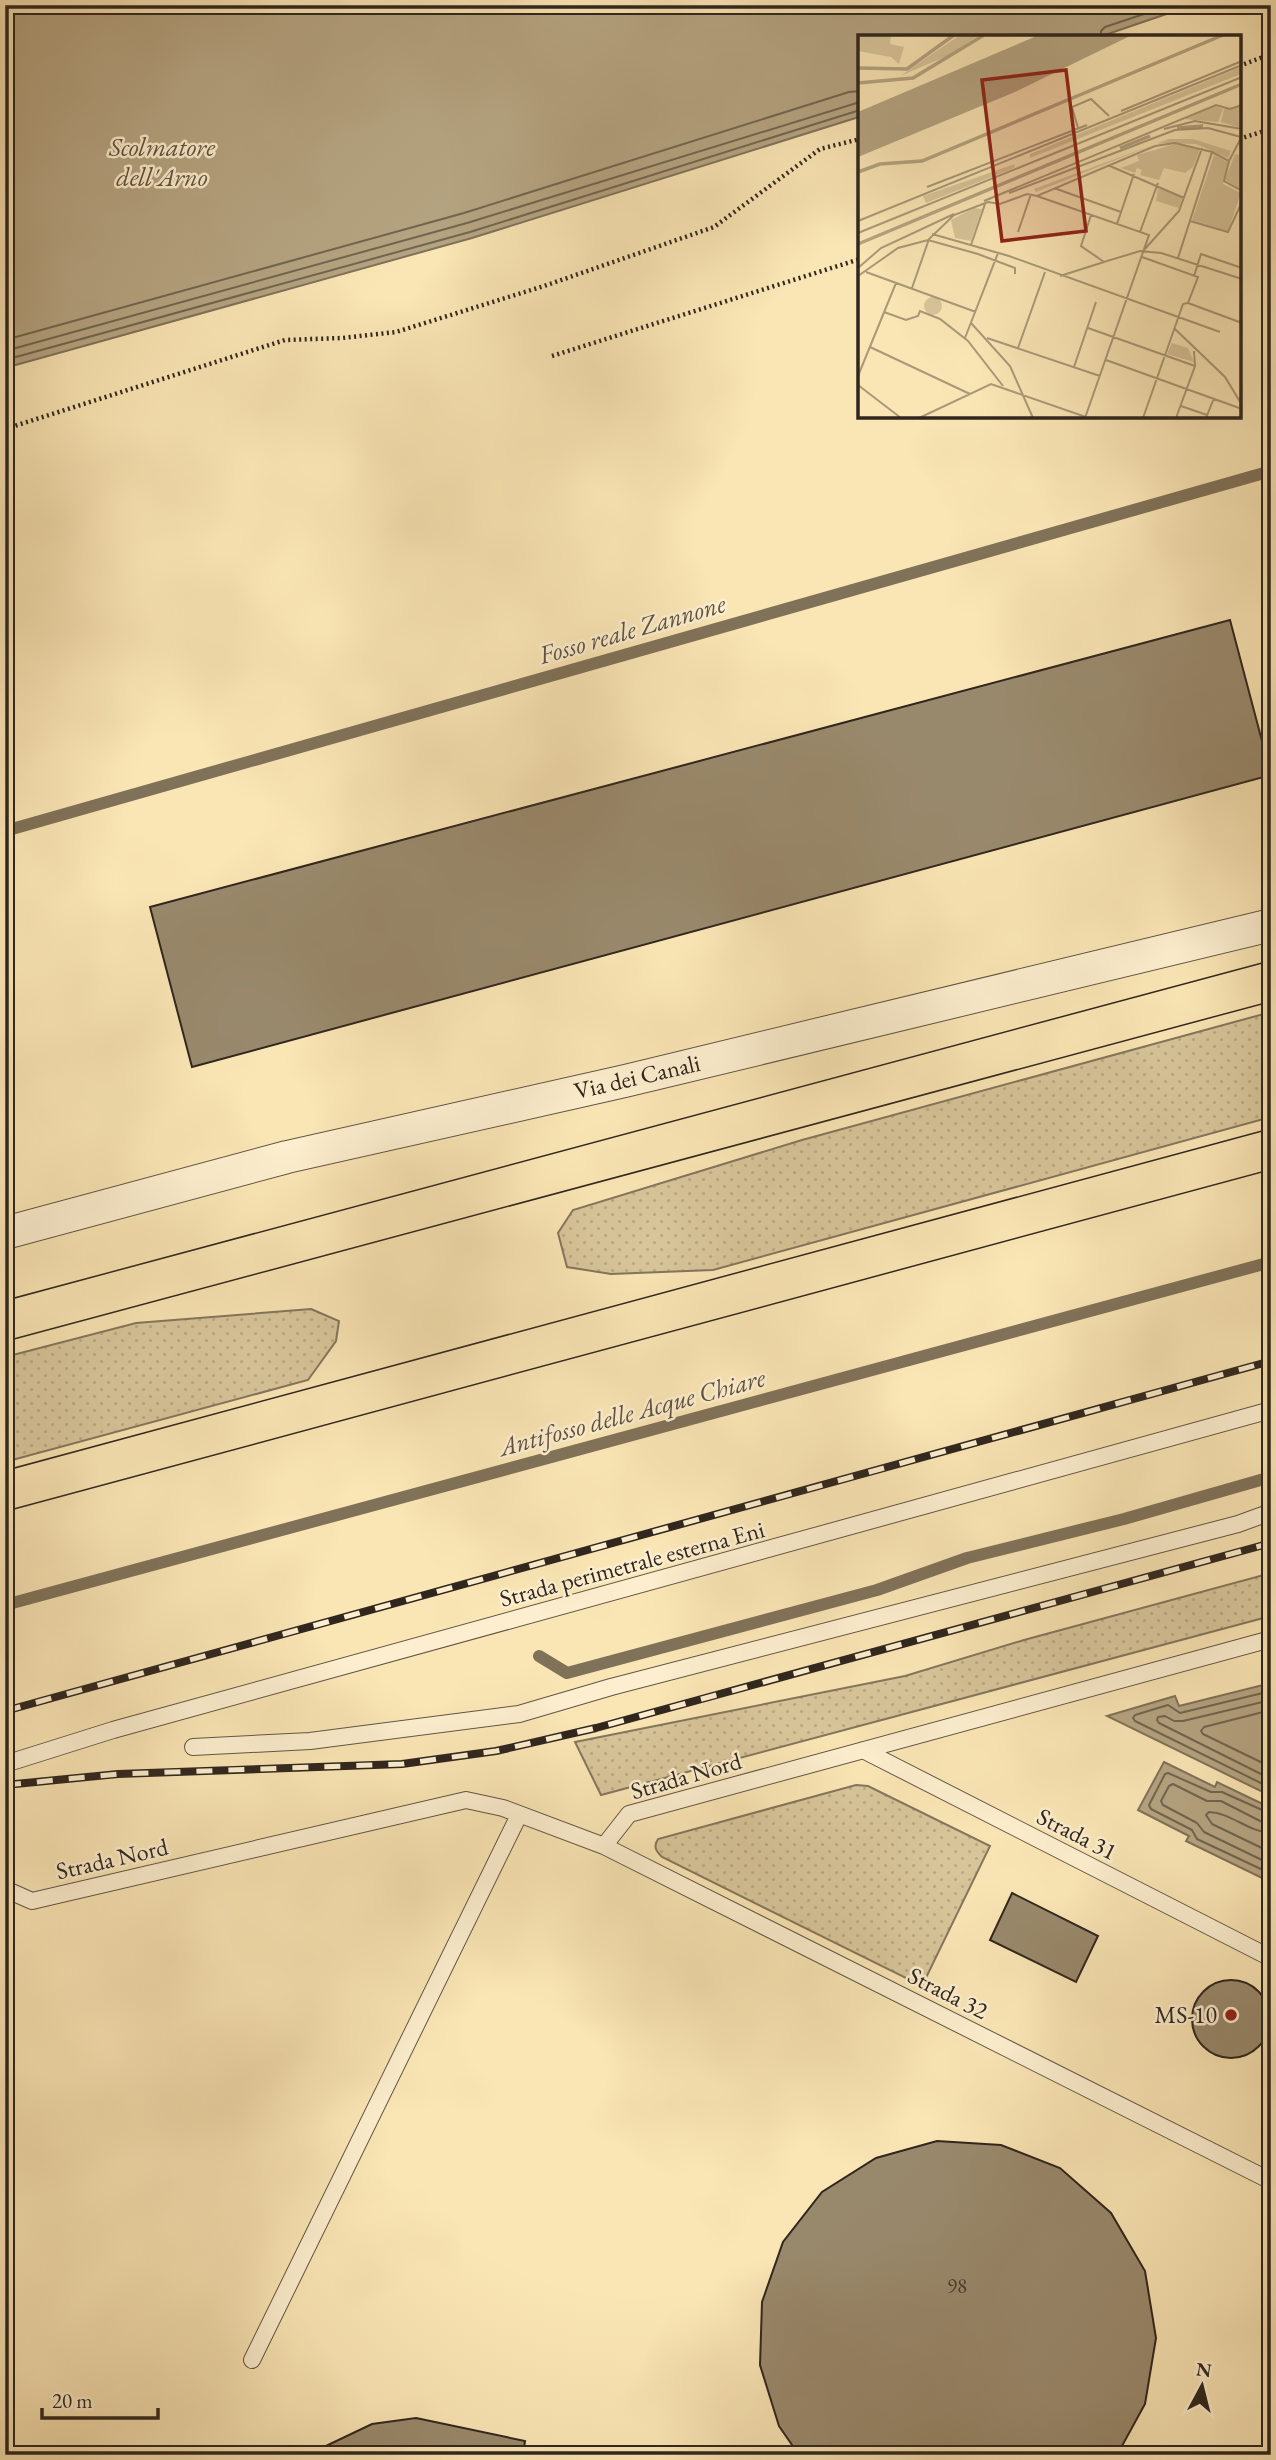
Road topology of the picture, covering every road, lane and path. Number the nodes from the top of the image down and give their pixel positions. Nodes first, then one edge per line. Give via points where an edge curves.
1 (1271, 54) edge
2 (1241, 65) edge
3 (1271, 129) edge
4 (1241, 138) edge
5 (858, 139) edge
6 (858, 259) edge
7 (552, 356) dead end
8 (5, 429) edge
9 (1271, 925) edge
10 (1271, 981) edge
11 (1271, 1149) edge
12 (5, 1233) edge
13 (5, 1321) edge
14 (1271, 1410) edge
15 (5, 1491) edge
16 (1271, 1512) edge
17 (1271, 1639) edge
18 (193, 1747) dead end
19 (863, 1750) junction
20 (5, 1764) edge
21 (519, 1815) junction
22 (604, 1846) junction
23 (5, 1889) edge
24 (1271, 1958) edge
25 (1271, 2181) edge
26 (252, 2360) dead end

1 - 2 path
3 - 4 path
5 - 8 path via 820,149 714,227 544,286 396,332 285,340
6 - 7 path
9 - 12 street, Via dei Canali via 287,1157
10 - 13 highway
11 - 15 highway
14 - 20 lane, Strada perimetrale esterna Eni via 113,1730
16 - 18 lane via 519,1714 310,1741
17 - 19 lane, Strada Nord
19 - 22 lane, Strada Nord via 629,1814
19 - 24 lane, Strada 31
21 - 22 lane, Strada Nord
21 - 23 lane, Strada Nord via 466,1800 32,1901
21 - 26 lane
22 - 25 lane, Strada 32

